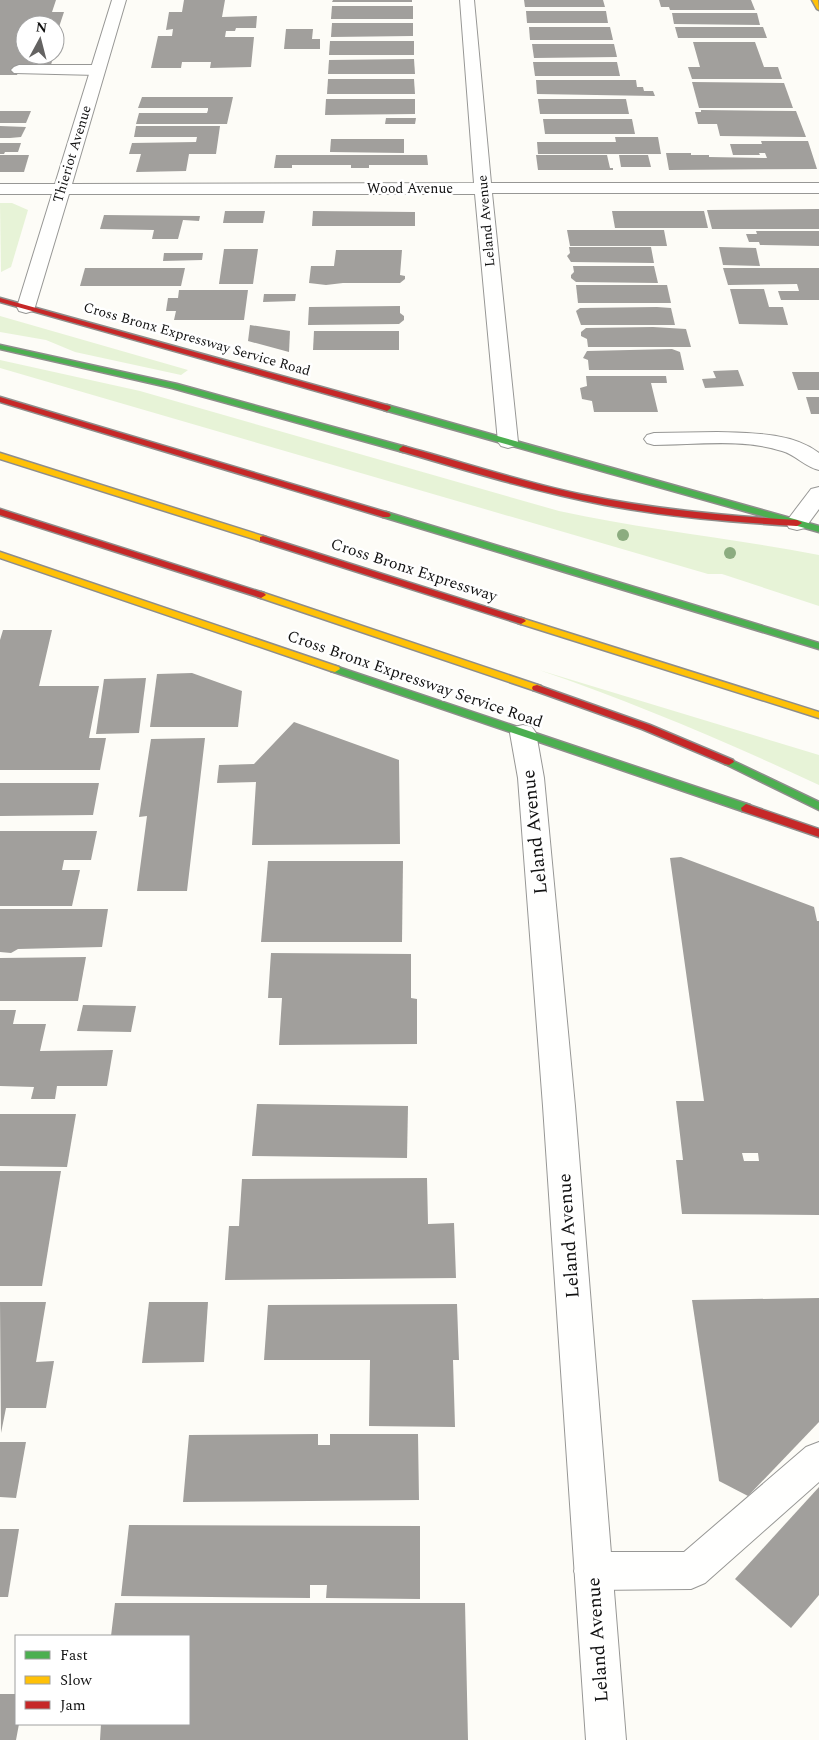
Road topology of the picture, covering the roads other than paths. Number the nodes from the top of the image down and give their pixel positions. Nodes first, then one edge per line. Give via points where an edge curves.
1 (119, 0) edge
2 (467, 0) edge
3 (815, 0) edge
4 (819, 8) edge
5 (19, 70) dead end
6 (98, 70) junction
7 (0, 188) edge
8 (62, 188) junction
9 (819, 188) edge
10 (483, 189) junction
11 (0, 300) edge
12 (26, 307) junction
13 (0, 347) edge
14 (0, 399) edge
15 (654, 439) dead end
16 (508, 442) junction
17 (0, 456) edge
18 (819, 464) edge
19 (819, 494) edge
20 (0, 512) edge
21 (797, 523) junction
22 (819, 529) edge
23 (0, 556) edge
24 (819, 646) edge
25 (819, 716) edge
26 (523, 733) junction
27 (819, 806) edge
28 (819, 833) edge
29 (819, 1459) edge
30 (593, 1571) junction
31 (606, 1740) edge

1 - 6 street, Thieriot Avenue
2 - 10 street, Leland Avenue
3 - 4 main road
5 - 6 street
6 - 8 street, Thieriot Avenue
7 - 8 street, Wood Avenue
8 - 10 street, Wood Avenue
8 - 12 street, Thieriot Avenue
9 - 10 street, Wood Avenue
10 - 16 street, Leland Avenue
11 - 12 main road, Cross Bronx Expressway Service Road
12 - 16 main road, Cross Bronx Expressway Service Road
13 - 21 main road via 171,384 573,495 680,513
14 - 24 main road
15 - 18 street via 765,441 799,450
16 - 21 main road, Cross Bronx Expressway Service Road
17 - 25 main road, Cross Bronx Expressway
19 - 21 street
20 - 27 main road via 307,610 576,701 729,762
21 - 22 main road, Cross Bronx Expressway Service Road
23 - 26 main road, Cross Bronx Expressway Service Road
26 - 28 main road, Cross Bronx Expressway Service Road
26 - 30 street, Leland Avenue via 531,778 558,1096
29 - 30 street via 691,1570
30 - 31 street, Leland Avenue

